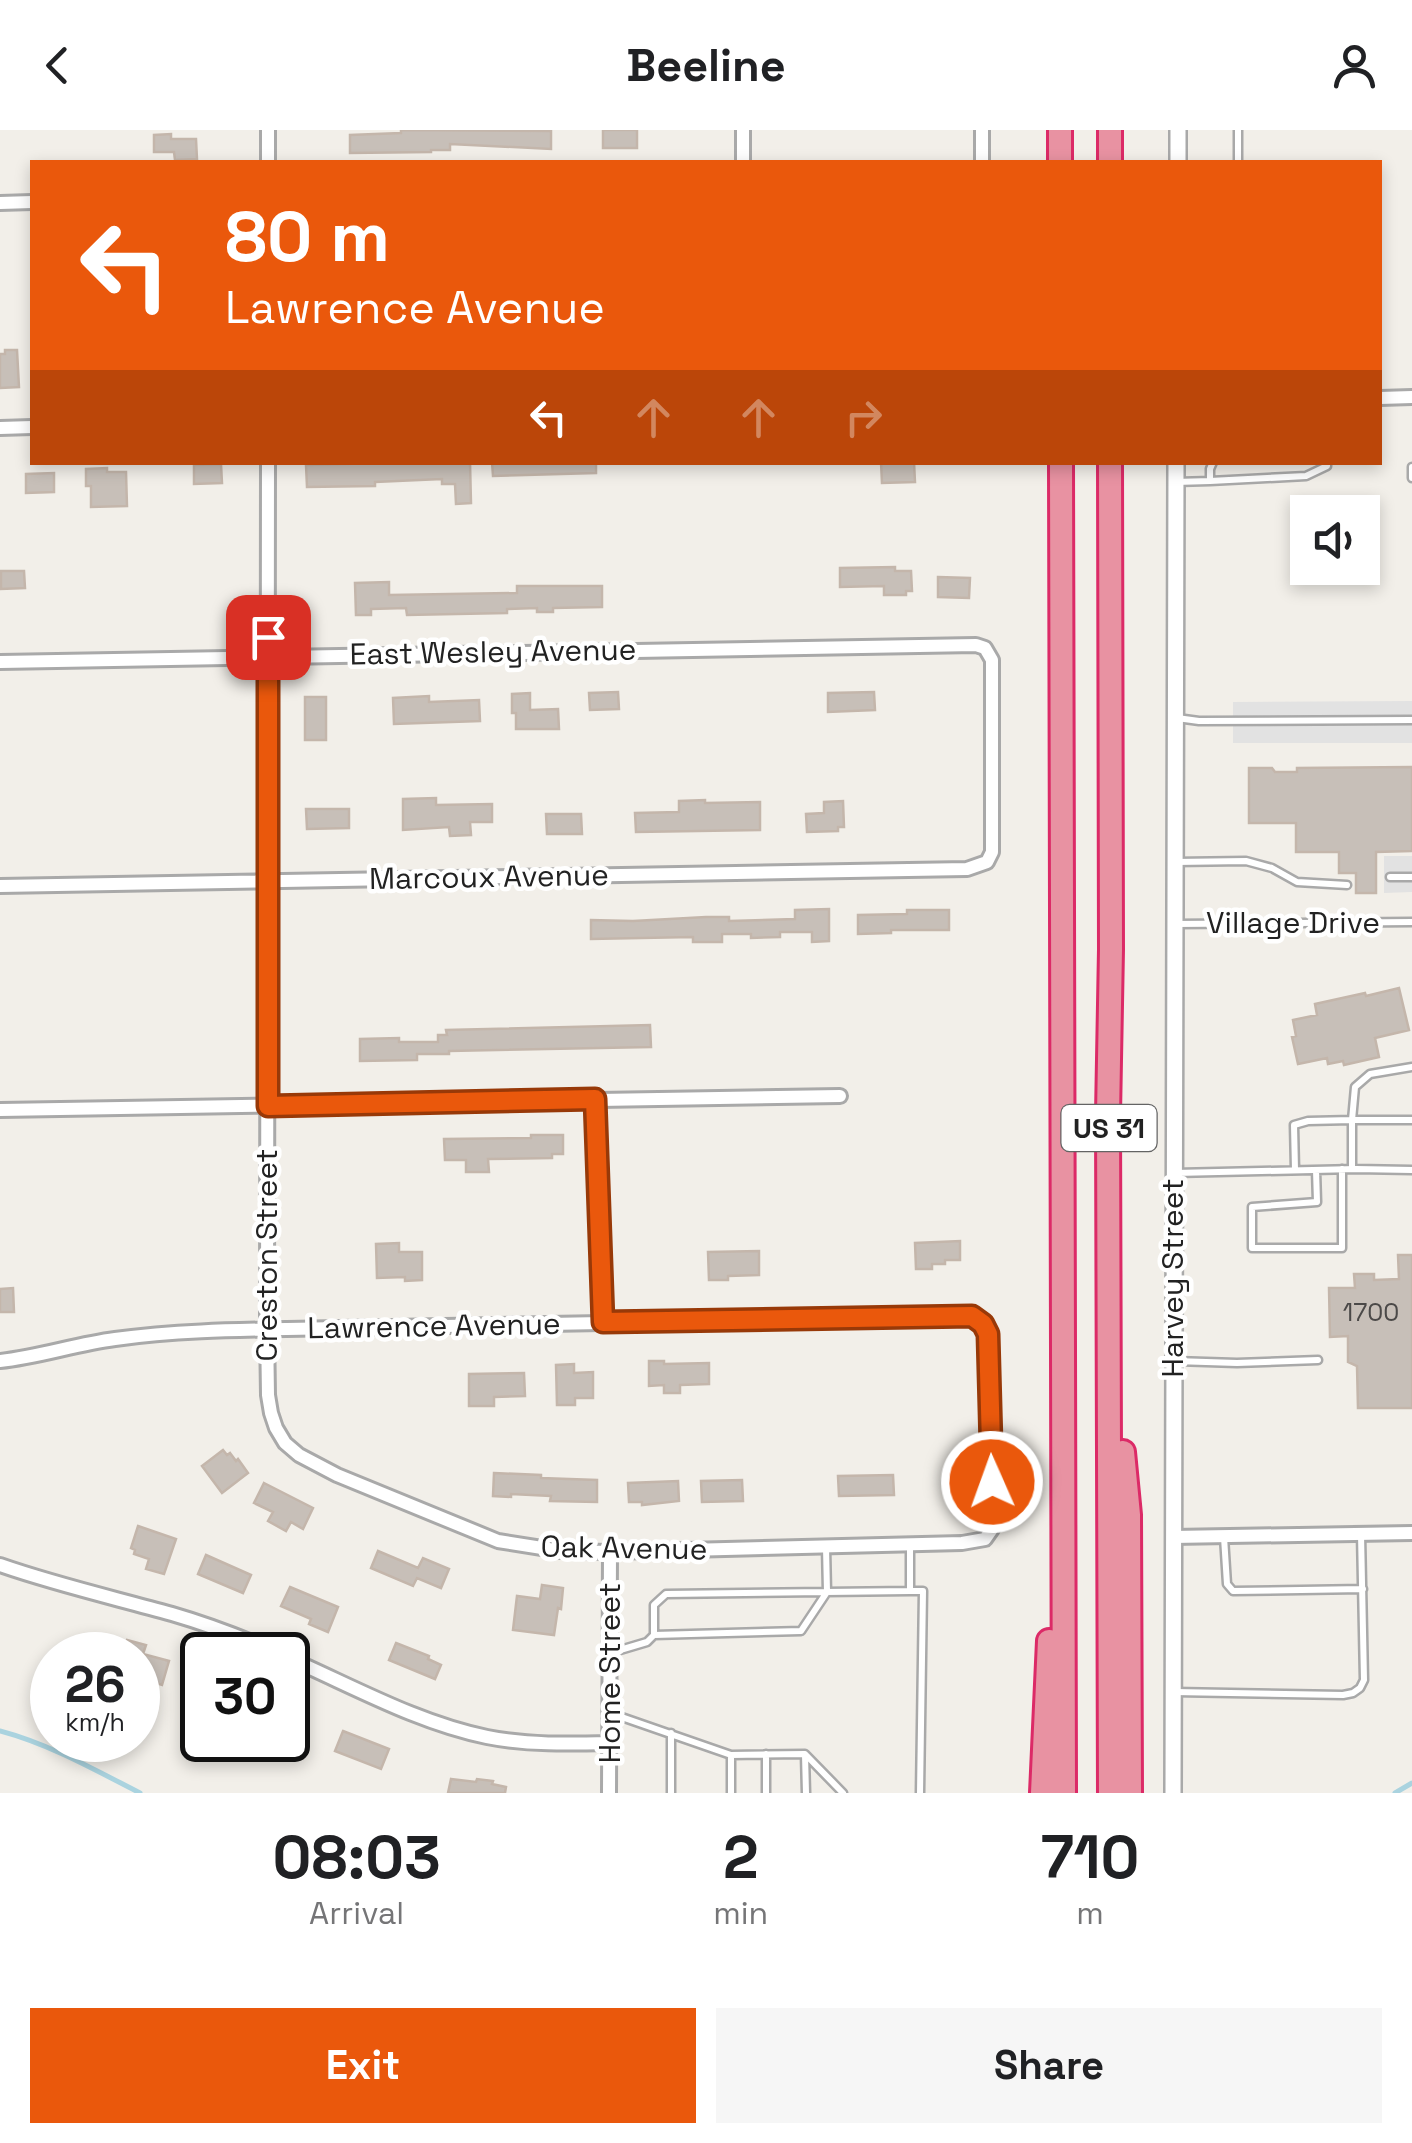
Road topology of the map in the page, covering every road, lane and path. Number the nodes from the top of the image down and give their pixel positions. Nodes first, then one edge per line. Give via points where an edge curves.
1 (268, 130) edge
2 (743, 130) edge
3 (982, 130) edge
4 (1060, 130) edge
5 (1110, 130) edge
6 (1178, 130) edge
7 (1238, 130) edge
8 (268, 160) edge
9 (743, 160) edge
10 (982, 160) edge
11 (1060, 160) edge
12 (1110, 160) edge
13 (1178, 160) edge
14 (1238, 160) edge
15 (0, 202) edge
16 (30, 202) edge
17 (1412, 396) edge
18 (1382, 398) edge
19 (30, 427) edge
20 (0, 428) edge
21 (268, 465) edge
22 (1061, 465) edge
23 (1110, 465) edge
24 (1176, 465) edge
25 (1212, 465) edge
26 (1327, 465) edge
27 (1412, 467) edge
28 (1412, 478) edge
29 (1210, 481) junction
30 (1176, 482) junction
31 (268, 657) junction
32 (0, 662) edge
33 (1176, 718) junction
34 (1412, 720) edge
35 (1174, 862) junction
36 (978, 866) joint
37 (1390, 877) dead end
38 (1412, 877) edge
39 (268, 881) junction
40 (1347, 885) dead end
41 (0, 886) edge
42 (1412, 922) edge
43 (1174, 924) junction
44 (1412, 1067) edge
45 (840, 1096) dead end
46 (595, 1099) junction
47 (268, 1106) junction
48 (0, 1110) edge
49 (1352, 1120) junction
50 (1412, 1120) edge
51 (1342, 1169) junction
52 (1352, 1169) junction
53 (1295, 1170) junction
54 (1316, 1170) junction
55 (1412, 1170) edge
56 (1174, 1173) junction
57 (1063, 1313) junction
58 (603, 1322) junction
59 (267, 1329) junction
60 (1110, 1335) junction
61 (1318, 1360) dead end
62 (0, 1361) edge
63 (1174, 1361) junction
64 (286, 1443) joint
65 (1412, 1532) edge
66 (1361, 1534) junction
67 (1224, 1536) junction
68 (1173, 1537) junction
69 (985, 1539) joint
70 (910, 1544) junction
71 (826, 1546) junction
72 (610, 1552) junction
73 (0, 1565) edge
74 (1362, 1589) junction
75 (910, 1591) junction
76 (826, 1592) junction
77 (225, 1632) edge
78 (654, 1634) junction
79 (610, 1653) junction
80 (310, 1667) edge
81 (1173, 1692) junction
82 (609, 1713) junction
83 (670, 1734) junction
84 (609, 1744) junction
85 (766, 1754) junction
86 (806, 1754) junction
87 (730, 1755) junction
88 (610, 1793) edge
89 (671, 1793) edge
90 (731, 1793) edge
91 (766, 1793) edge
92 (806, 1793) edge
93 (844, 1793) edge
94 (920, 1793) edge
95 (1042, 1793) edge
96 (1064, 1793) edge
97 (1110, 1793) edge
98 (1130, 1793) edge
99 (1173, 1793) edge

1 - 8 street
2 - 9 street
3 - 10 street
4 - 11 highway
5 - 12 highway
6 - 13 street
7 - 14 lane
15 - 16 street
17 - 18 street
19 - 20 street
21 - 31 street, Creston Street
22 - 57 highway, US 31
23 - 60 highway, US 31
24 - 30 street, Harvey Street
25 - 29 lane
26 - 29 lane via 1306,476
27 - 28 lane
29 - 30 lane
30 - 33 street, Harvey Street
31 - 32 street, East Wesley Avenue
31 - 36 street, East Wesley Avenue via 968,643 985,648 992,660 992,852
31 - 39 street, Creston Street
33 - 34 lane
33 - 35 street, Harvey Street
35 - 40 lane via 1246,861 1297,882
35 - 43 street, Harvey Street
36 - 39 street, Marcoux Avenue
37 - 38 lane
39 - 41 street, Marcoux Avenue
39 - 47 street, Creston Street
42 - 43 lane, Village Drive
43 - 56 street, Harvey Street
44 - 49 lane via 1370,1074 1355,1087
45 - 46 street
46 - 47 street
46 - 58 street
47 - 48 street
47 - 59 street, Creston Street
49 - 50 lane
49 - 52 lane
49 - 53 lane via 1294,1125
51 - 52 lane
51 - 54 lane
51 - 54 lane via 1342,1248 1252,1248 1252,1207 1317,1202
52 - 55 lane
53 - 54 lane
53 - 56 lane
56 - 63 street, Harvey Street
57 - 95 highway via 1050,1451
57 - 96 highway, US 31
58 - 59 street, Lawrence Avenue
58 - 69 street, Lawrence Avenue via 968,1316 981,1322 994,1518
59 - 62 street, Lawrence Avenue via 110,1339
59 - 64 street, Creston Street via 270,1413
60 - 97 highway, US 31
60 - 98 highway via 1130,1515
61 - 63 lane
63 - 68 street, Harvey Street
64 - 72 street, Oak Avenue via 337,1475 486,1537
65 - 66 street
66 - 67 street
66 - 74 lane
67 - 68 street
67 - 74 lane via 1233,1591
68 - 81 street, Harvey Street
69 - 70 street, Oak Avenue
70 - 71 street, Oak Avenue
70 - 75 lane
71 - 72 street, Oak Avenue
71 - 76 lane
72 - 79 street, Home Street
73 - 77 street
74 - 81 lane via 1364,1680 1353,1693
75 - 76 lane
75 - 94 lane via 923,1591
76 - 78 lane via 801,1631
76 - 78 lane via 666,1594 654,1604
78 - 79 lane
79 - 82 street, Home Street
80 - 84 street via 489,1738
81 - 99 street, Harvey Street
82 - 83 lane
82 - 84 street, Home Street
83 - 87 lane
83 - 89 lane
84 - 88 street, Home Street
85 - 86 lane
85 - 87 lane
85 - 91 lane
86 - 92 lane
86 - 93 lane
87 - 90 lane

